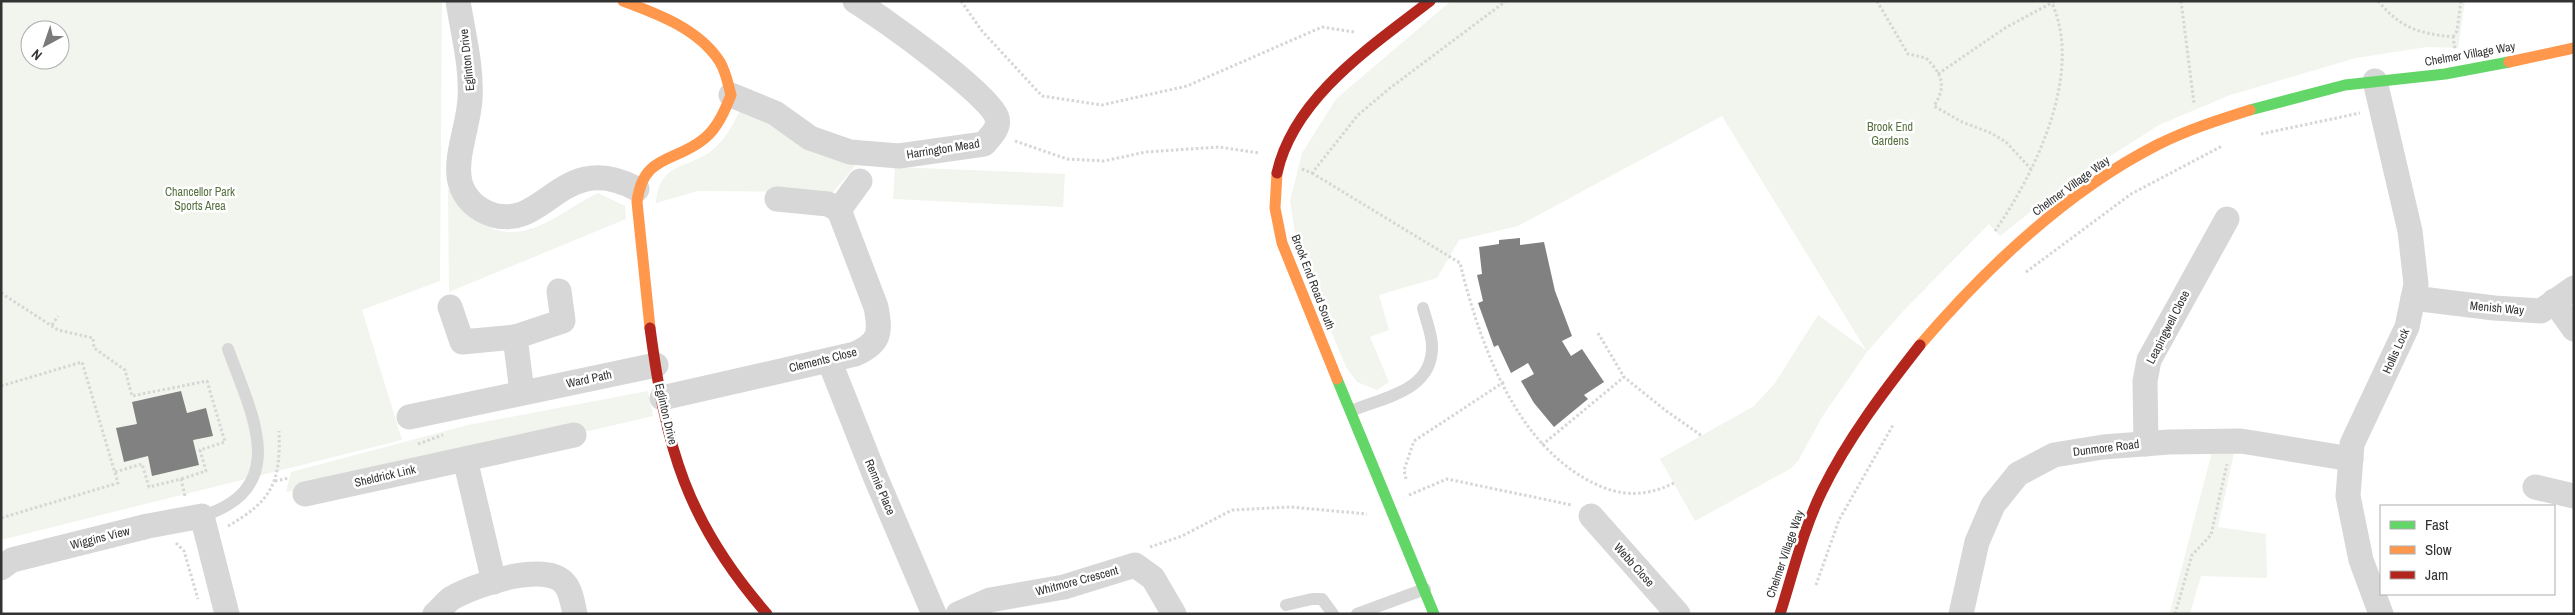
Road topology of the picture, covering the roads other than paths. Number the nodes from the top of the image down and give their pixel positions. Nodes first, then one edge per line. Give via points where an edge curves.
1 (458, 1) edge
2 (623, 1) edge
3 (855, 1) edge
4 (1430, 1) edge
5 (2574, 48) edge
6 (2375, 81) junction
7 (731, 96) junction
8 (860, 181) dead end
9 (637, 189) junction
10 (777, 199) dead end
11 (839, 210) junction
12 (2227, 219) dead end
13 (559, 291) dead end
14 (2564, 295) edge
15 (2413, 298) junction
16 (450, 307) dead end
17 (1423, 308) dead end
18 (2574, 329) edge
19 (515, 336) junction
20 (228, 349) dead end
21 (829, 360) junction
22 (656, 365) junction
23 (522, 392) junction
24 (662, 398) junction
25 (1351, 411) junction
26 (409, 417) dead end
27 (574, 435) dead end
28 (2146, 444) junction
29 (465, 459) junction
30 (2351, 459) junction
31 (2535, 486) dead end
32 (305, 494) dead end
33 (2574, 496) edge
34 (1591, 516) road end
35 (195, 518) junction
36 (1, 568) edge
37 (494, 582) junction
38 (1425, 589) junction
39 (1286, 605) dead end
40 (227, 614) edge
41 (435, 614) edge
42 (575, 614) edge
43 (767, 614) edge
44 (934, 614) edge
45 (958, 614) edge
46 (1174, 614) edge
47 (1333, 614) edge
48 (1357, 614) edge
49 (1434, 614) edge
50 (1678, 614) edge
51 (1780, 614) edge
52 (1961, 614) edge
53 (2381, 614) edge

1 - 9 street, Eglinton Drive via 467,39 470,98 460,159 464,195 476,207 494,215 513,215 531,210 581,179 595,176 608,177
2 - 7 street via 653,12 707,46 721,63
3 - 7 street, Harrington Mead via 954,73 993,109 998,120 994,134 984,144 899,156 850,152 810,138 775,113
4 - 25 street, Brook End Road South via 1326,90 1291,134 1280,160 1275,184 1274,203 1281,236
5 - 6 street, Chelmer Village Way via 2458,72
6 - 15 street, Hollis Lock via 2410,231 2416,284
6 - 51 street, Chelmer Village Way via 2271,105 2197,129 2147,150 2090,186 2005,256 1915,350 1862,423 1823,489 1803,538
7 - 9 street via 719,123 704,138 655,164
8 - 11 street
9 - 22 street, Eglinton Drive
10 - 11 street via 828,204
11 - 21 street, Clements Close via 876,307 879,324 877,337 868,348
12 - 28 street, Leapingwell Close via 2148,360
13 - 19 street via 563,321
14 - 15 street, Menish Way via 2541,311
14 - 18 street
15 - 30 street, Hollis Lock via 2407,327 2352,444
16 - 19 street via 462,342
17 - 25 lane via 1432,346 1428,371 1413,387
19 - 23 street
20 - 35 lane via 258,437 256,476 239,498 222,510
21 - 24 street, Clements Close
21 - 44 street, Rennie Place
22 - 23 street, Ward Path
22 - 24 street, Eglinton Drive
23 - 26 street, Ward Path
24 - 43 street, Eglinton Drive via 682,476 700,521 726,562
25 - 38 street, Brook End Road South
27 - 29 street, Sheldrick Link
28 - 30 street, Dunmore Road via 2232,441
28 - 52 street, Dunmore Road via 2054,455 2018,474 1990,512 1978,542
29 - 32 street, Sheldrick Link
29 - 37 street
30 - 53 street, Hollis Lock via 2348,496 2361,560
31 - 33 street
34 - 50 street, Webb Close
35 - 36 street, Wiggins View via 148,526 12,560
35 - 40 street
37 - 41 street via 452,598
37 - 42 street via 536,573 554,576 566,584
38 - 48 lane
38 - 49 street, Brook End Road South
39 - 47 lane via 1322,600
45 - 46 street, Whitmore Crescent via 990,600 1064,587 1135,565 1153,578

